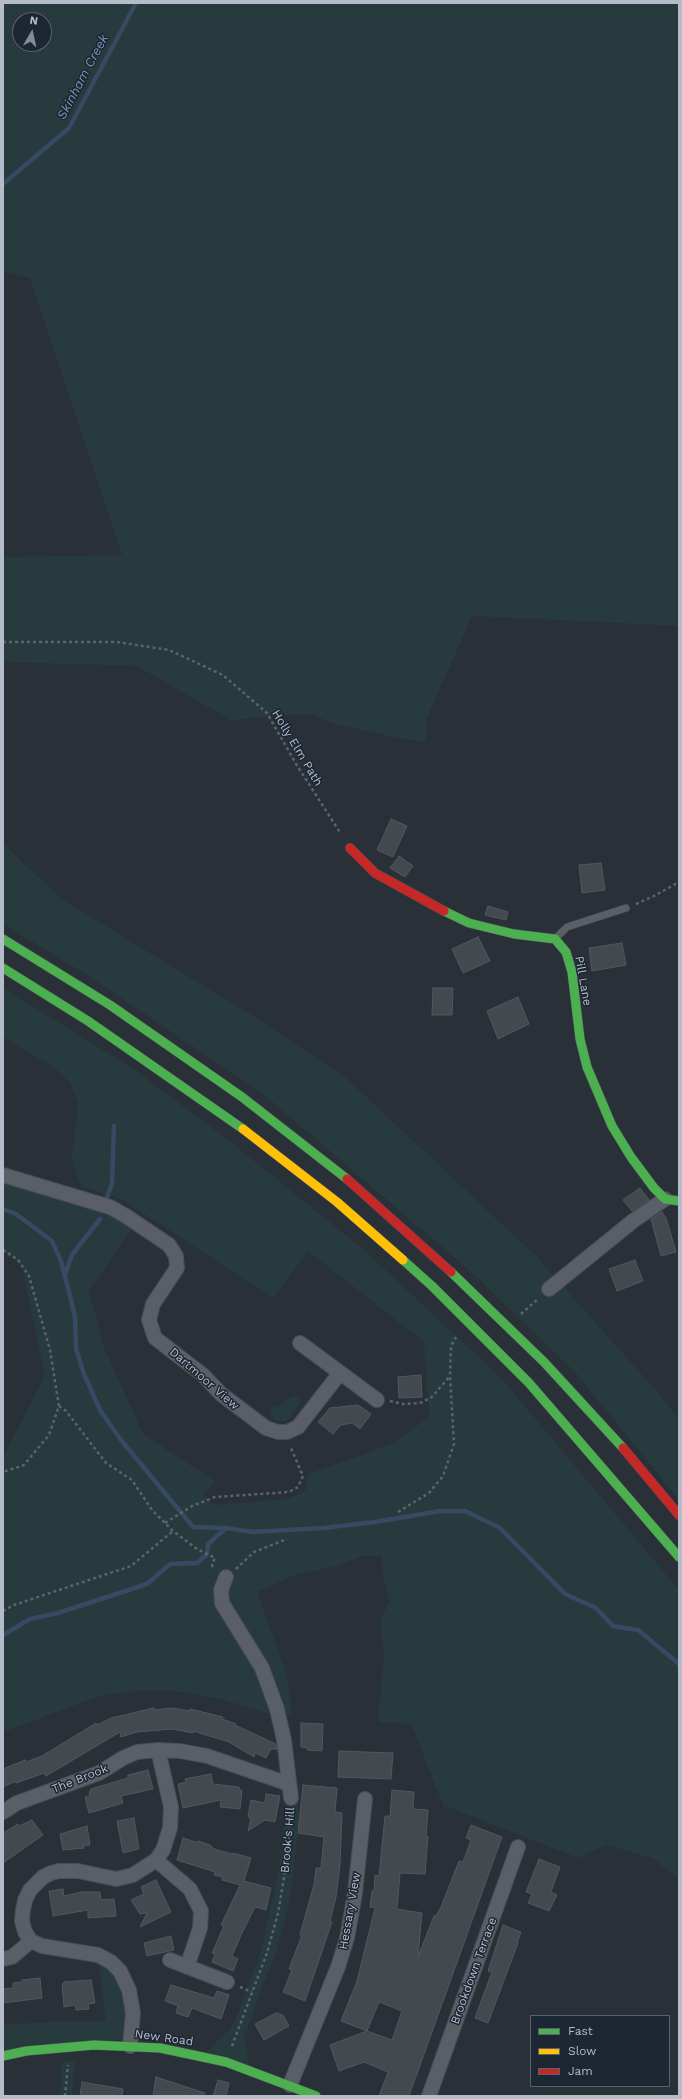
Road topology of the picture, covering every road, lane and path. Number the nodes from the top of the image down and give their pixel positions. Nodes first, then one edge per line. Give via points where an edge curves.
1 (3, 642) edge
2 (350, 848) joint
3 (679, 882) edge
4 (626, 908) joint
5 (3, 939) edge
6 (555, 939) junction
7 (3, 968) edge
8 (3, 1175) edge
9 (665, 1199) junction
10 (679, 1201) edge
11 (3, 1250) edge
12 (549, 1289) joint
13 (518, 1317) dead end
14 (458, 1333) dead end
15 (300, 1343) dead end
16 (340, 1372) junction
17 (450, 1376) junction
18 (377, 1400) joint
19 (59, 1406) junction
20 (288, 1432) junction
21 (3, 1472) edge
22 (398, 1512) dead end
23 (679, 1514) edge
24 (165, 1523) junction
25 (173, 1532) junction
26 (287, 1538) dead end
27 (679, 1557) edge
28 (215, 1558) dead end
29 (226, 1577) joint
30 (3, 1612) edge
31 (158, 1750) junction
32 (290, 1791) junction
33 (364, 1799) dead end
34 (3, 1812) edge
35 (518, 1847) dead end
36 (156, 1860) junction
37 (31, 1941) junction
38 (3, 1959) edge
39 (170, 1960) dead end
40 (187, 1967) junction
41 (227, 1982) dead end
42 (69, 2046) junction
43 (130, 2046) junction
44 (3, 2056) edge
45 (226, 2062) junction
46 (290, 2085) junction
47 (65, 2096) edge
48 (316, 2096) edge
49 (429, 2096) edge

1 - 2 path, Holly Elm Path via 124,643 168,650 223,675 267,713 296,764
2 - 6 main road via 376,873 428,904 469,923 514,934
3 - 4 path
4 - 6 lane via 566,927
5 - 23 main road via 110,1005 242,1097 344,1177 449,1270 544,1362 641,1468
6 - 9 main road, Pill Lane via 566,952 572,972 580,1039 590,1074 623,1145
7 - 27 main road via 88,1021 224,1114 343,1207 432,1286 529,1383 624,1490
8 - 20 street, Dartmoor View via 110,1207 169,1245 176,1256 177,1268 153,1304 149,1320 155,1338 203,1375 249,1417 266,1428
9 - 10 main road
9 - 12 street via 633,1221
11 - 19 path via 18,1260 29,1276 50,1350
12 - 13 path
14 - 17 path via 451,1346
15 - 16 street
16 - 18 street
16 - 20 street via 298,1427
17 - 18 path via 432,1397 420,1403 403,1404
17 - 22 path via 454,1444 443,1476 429,1493
19 - 21 path via 49,1435 24,1465
19 - 24 path via 66,1411 106,1463 132,1480 152,1510
20 - 24 path via 292,1452 303,1476 298,1487 289,1492 215,1497 192,1506
24 - 25 path
25 - 28 path
25 - 30 path via 131,1566 14,1605
26 - 29 path via 254,1552
29 - 32 street via 220,1590 222,1603 262,1668 279,1716
31 - 32 street, The Brook via 207,1756
31 - 34 street, The Brook via 137,1752 99,1773 17,1803
31 - 36 street via 170,1807 170,1828 163,1850
32 - 45 path, Brook's Hill via 288,1854 278,1913 268,1953
33 - 46 street, Hessary View via 355,1893 347,1938 338,1967
35 - 49 street, Brookdown Terrace
36 - 37 street via 133,1875 116,1879 78,1871 59,1871 44,1877 30,1890 25,1900 22,1921
36 - 40 street via 190,1889 201,1911 200,1928
37 - 38 street via 12,1957
37 - 43 street via 42,1946 98,1955 120,1971 129,1990 133,2013
39 - 40 street
40 - 41 street
42 - 43 main road, New Road
42 - 44 main road, New Road
42 - 47 path
43 - 45 main road, New Road via 187,2053
45 - 46 main road, New Road
46 - 48 main road, New Road

